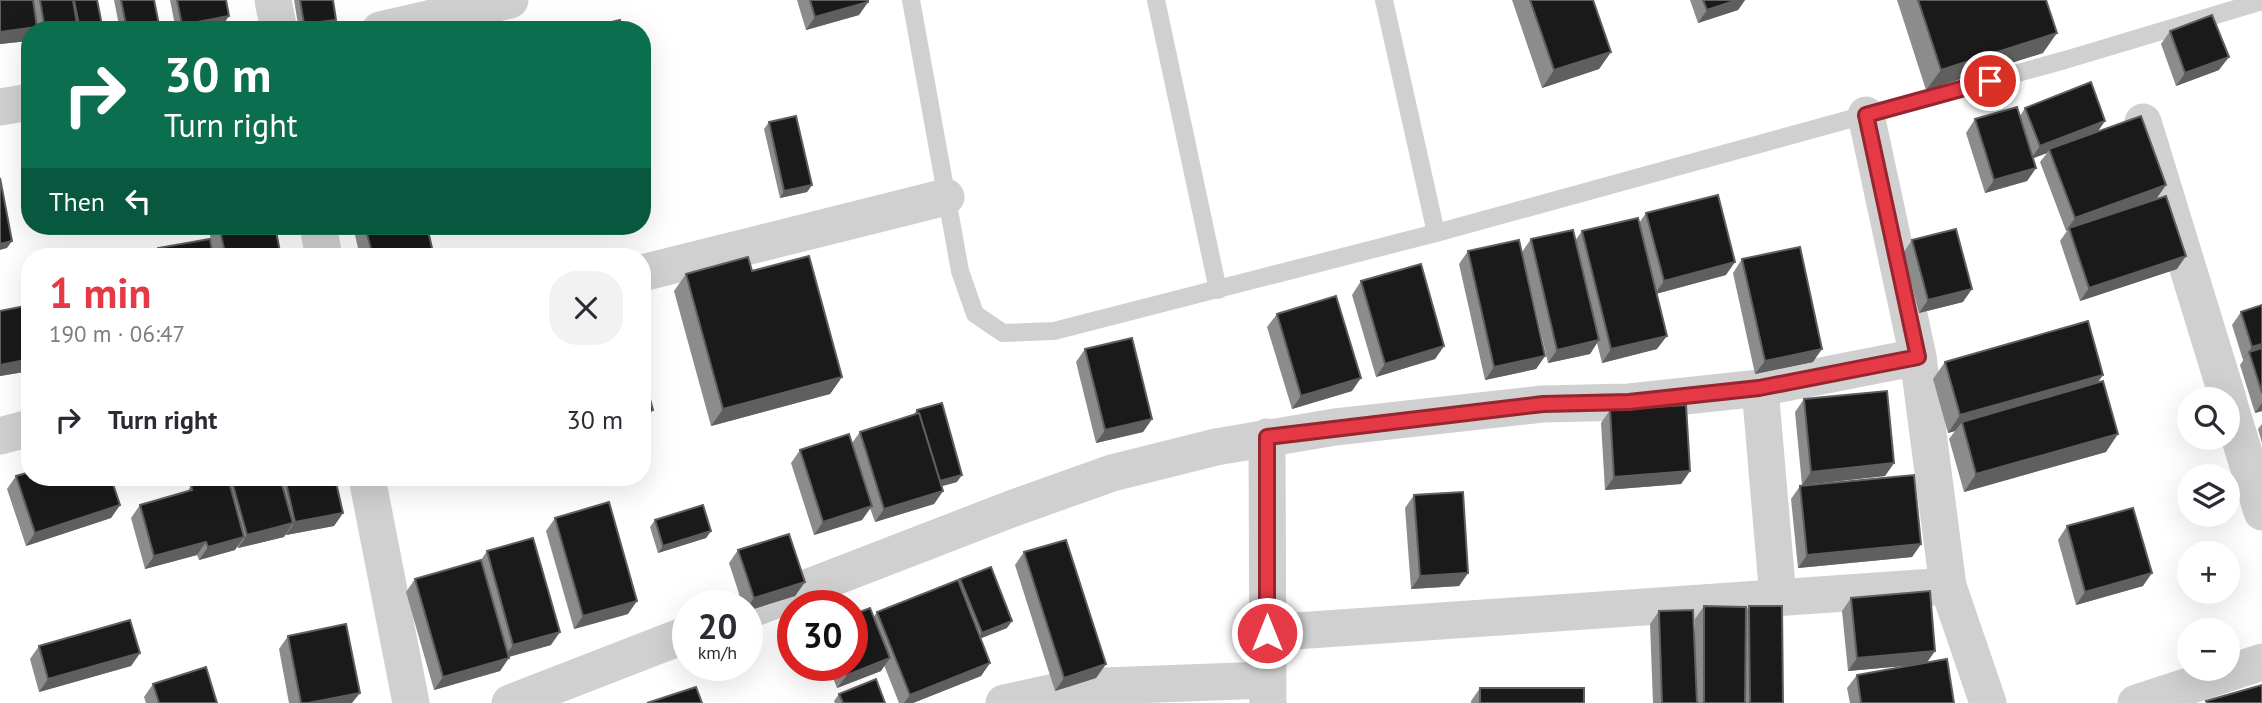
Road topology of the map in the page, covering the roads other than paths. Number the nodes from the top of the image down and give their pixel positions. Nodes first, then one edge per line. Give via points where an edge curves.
1 (273, 0) edge
2 (510, 0) edge
3 (911, 0) edge
4 (1156, 0) edge
5 (1384, 0) edge
6 (2262, 1) edge
7 (277, 21) edge
8 (419, 21) edge
9 (21, 104) edge
10 (0, 107) edge
11 (1866, 115) junction
12 (2143, 122) edge
13 (946, 197) junction
14 (1436, 233) junction
15 (651, 271) edge
16 (1218, 290) junction
17 (1918, 357) junction
18 (2224, 387) edge
19 (1759, 388) junction
20 (21, 430) edge
21 (0, 436) edge
22 (1267, 437) junction
23 (2240, 439) edge
24 (369, 486) edge
25 (2262, 512) edge
26 (1948, 586) junction
27 (1778, 598) junction
28 (763, 605) edge
29 (1267, 633) junction
30 (672, 640) edge
31 (2262, 662) edge
32 (1268, 692) edge
33 (411, 703) edge
34 (510, 703) edge
35 (1004, 703) edge
36 (1988, 703) edge
37 (2136, 703) edge

1 - 7 street
2 - 8 street
3 - 13 lane
4 - 16 lane
5 - 14 lane
6 - 11 lane
9 - 10 street
11 - 14 lane
11 - 17 street
12 - 18 street
13 - 15 street
13 - 16 lane via 960,271 975,314 1003,333 1054,331
14 - 16 lane
17 - 19 street
17 - 26 street
19 - 22 street via 1629,402 1543,404
19 - 27 street
20 - 21 street
22 - 28 street via 1112,473
22 - 29 street
23 - 25 street
24 - 33 street
26 - 27 street
26 - 36 street
27 - 29 street
29 - 32 street
30 - 34 street
31 - 37 street
32 - 35 street via 1077,687

